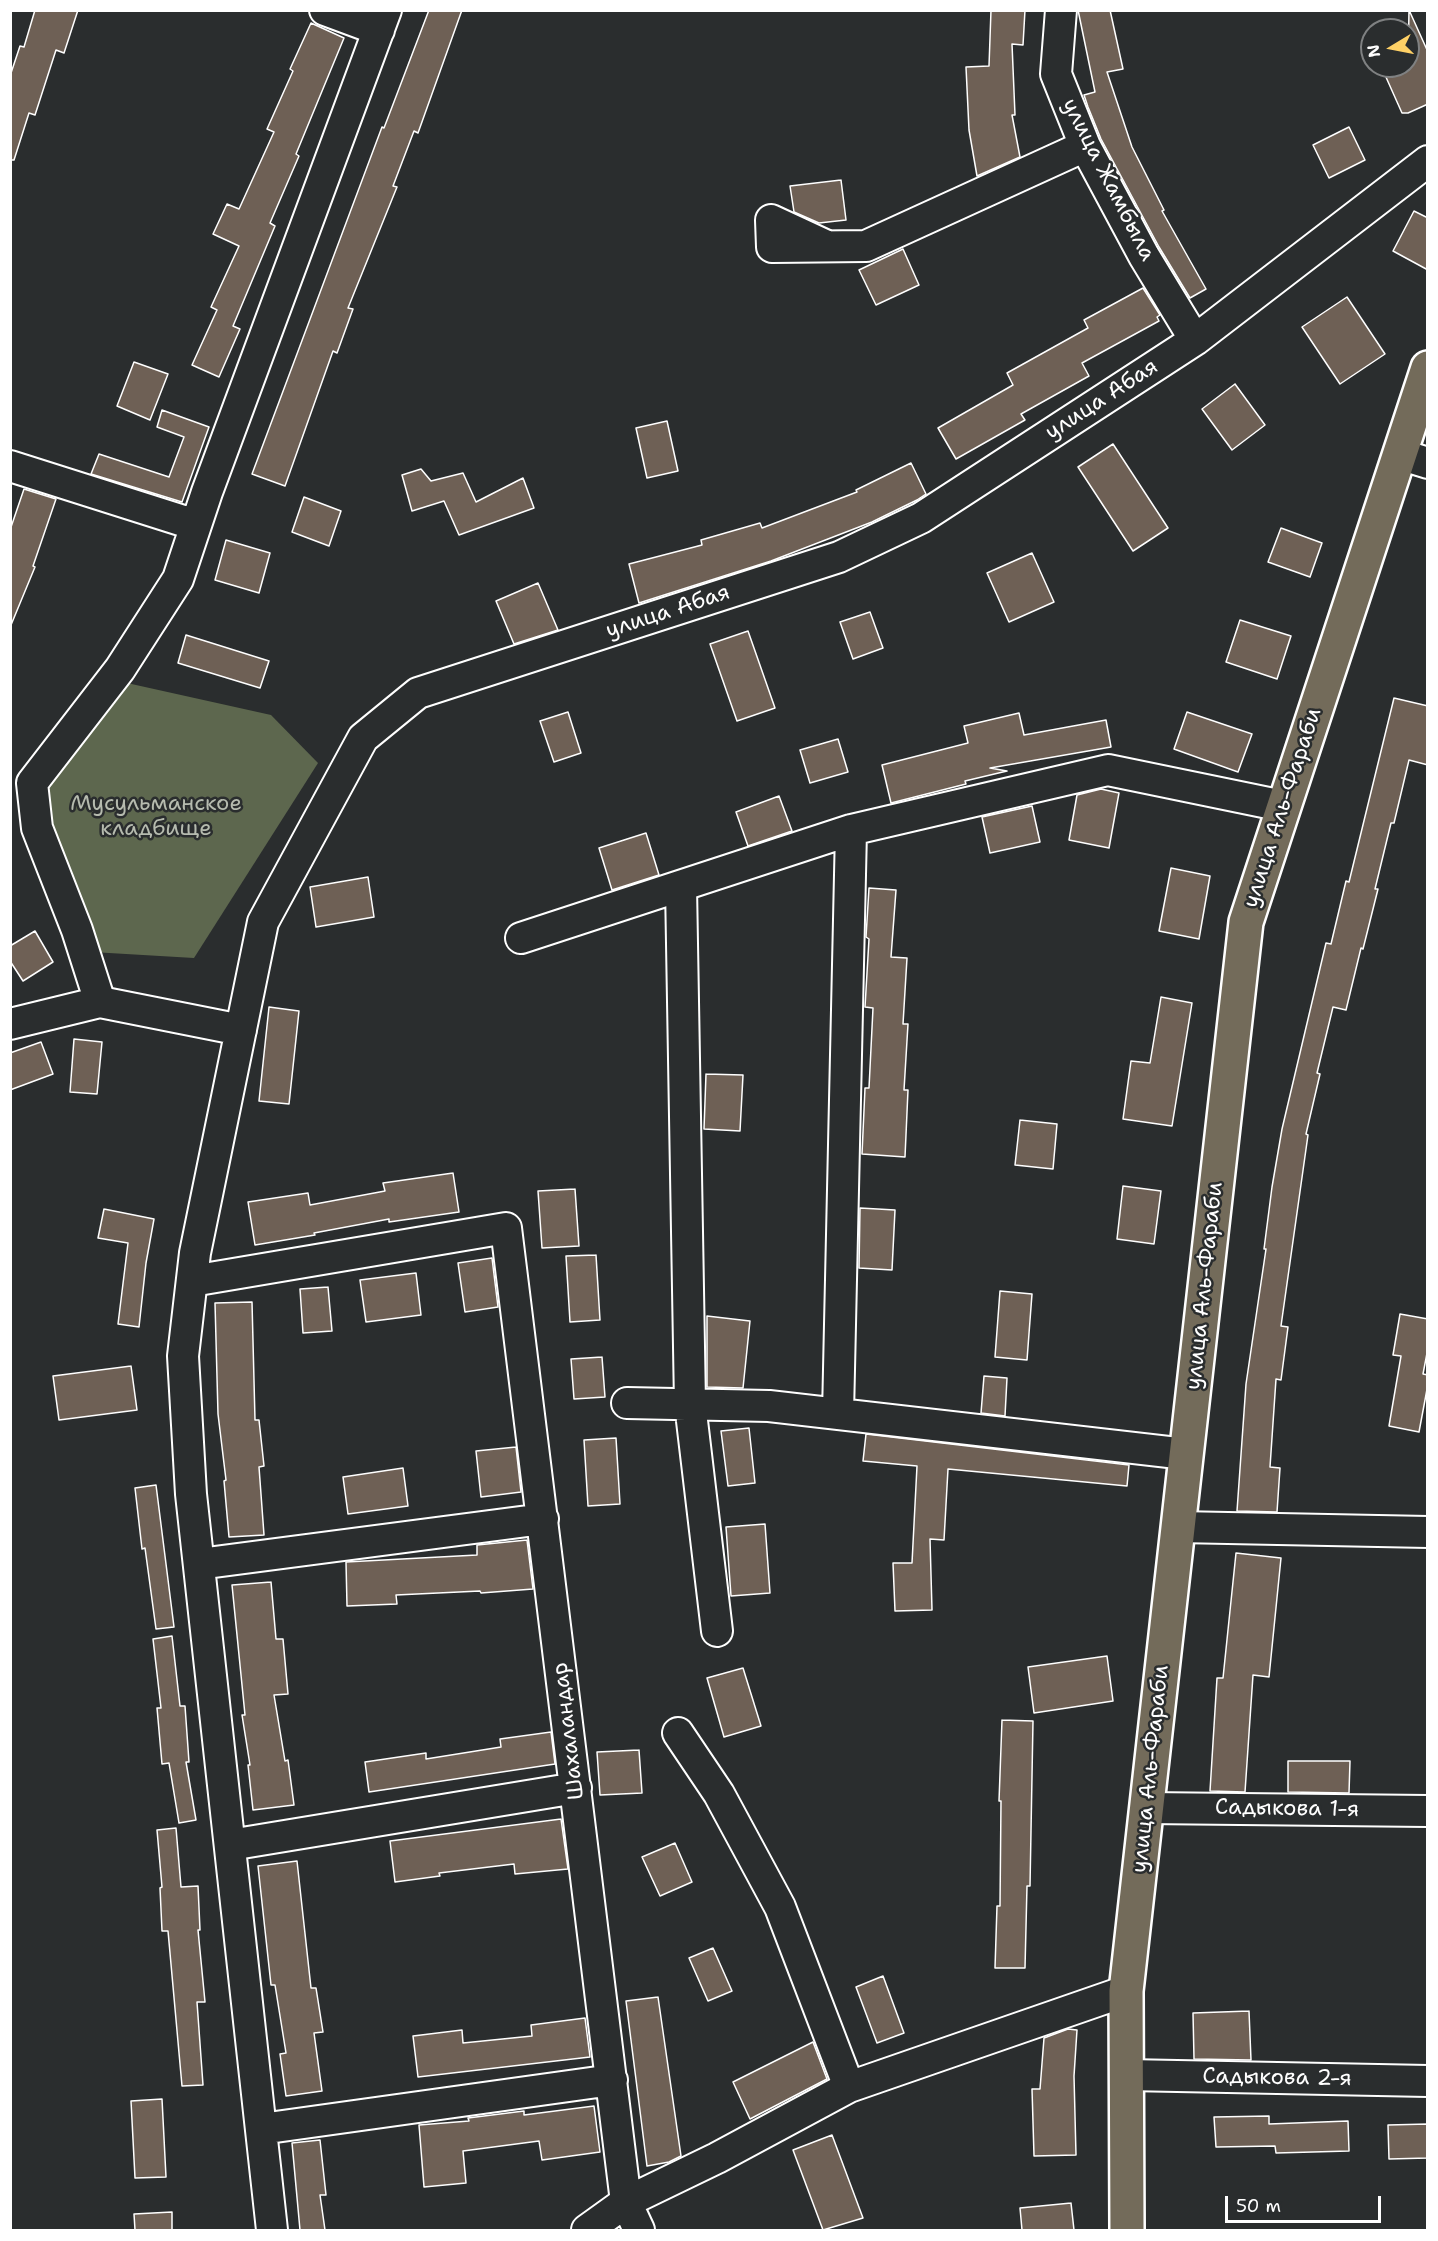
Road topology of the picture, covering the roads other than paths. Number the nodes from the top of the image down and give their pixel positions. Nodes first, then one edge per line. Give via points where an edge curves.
1 (325, 10) edge
2 (1061, 10) edge
3 (382, 20) edge
4 (1085, 146) junction
5 (1428, 161) edge
6 (827, 246) dead end
7 (1195, 340) junction
8 (1428, 368) edge
9 (1413, 458) edge
10 (10, 466) edge
11 (196, 525) junction
12 (1283, 806) junction
13 (850, 830) junction
14 (681, 886) junction
15 (521, 938) dead end
16 (100, 1002) junction
17 (10, 1024) edge
18 (241, 1030) junction
19 (192, 1281) junction
20 (627, 1403) dead end
21 (690, 1404) junction
22 (838, 1414) junction
23 (1186, 1454) junction
24 (543, 1519) junction
25 (1178, 1527) junction
26 (1428, 1532) edge
27 (199, 1564) junction
28 (717, 1631) dead end
29 (678, 1733) dead end
30 (576, 1788) junction
31 (1146, 1808) junction
32 (1428, 1811) edge
33 (230, 1845) junction
34 (1126, 1991) junction
35 (1127, 2075) junction
36 (612, 2080) junction
37 (1428, 2081) edge
38 (849, 2087) junction
39 (261, 2129) junction
40 (626, 2202) junction
41 (272, 2230) edge
42 (587, 2230) edge
43 (639, 2230) edge
44 (1127, 2230) edge

1 - 3 street
2 - 4 street, улица Жамбыла via 1056,74
3 - 11 street
4 - 6 street via 866,246
4 - 7 street, улица Жамбыла
5 - 7 street, улица Абая
7 - 18 street, улица Абая via 921,518 839,557 418,693 363,738 263,922
8 - 9 main road, улица Аль-Фараби
9 - 12 main road, улица Аль-Фараби
10 - 11 street
11 - 16 street via 178,579 127,659 32,783 37,828
12 - 13 street via 1108,770
12 - 23 main road, улица Аль-Фараби via 1246,922
13 - 14 street
13 - 22 street
14 - 15 street
14 - 21 street
16 - 17 street
16 - 18 street
18 - 19 street, улица Абая
19 - 24 street, Шахаландар via 506,1228
19 - 27 street, улица Абая via 183,1356
20 - 21 street
21 - 22 street via 769,1406
21 - 28 street
22 - 23 street
23 - 25 main road, улица Аль-Фараби
24 - 27 street
24 - 30 street, Шахаландар
25 - 26 street
25 - 31 main road, улица Аль-Фараби
27 - 33 street, улица Абая
29 - 38 street via 719,1794 780,1907
30 - 33 street
30 - 36 street, Шахаландар
31 - 32 street, Садыкова 1-я
31 - 34 main road, улица Аль-Фараби
33 - 39 street, улица Абая
34 - 35 main road, улица Аль-Фараби
34 - 38 street
35 - 37 street, Садыкова 2-я
35 - 44 main road, улица Аль-Фараби
36 - 39 street
36 - 40 street, Шахаландар
38 - 40 street
39 - 41 street, улица Абая
40 - 42 street
40 - 43 street, Шахаландар

